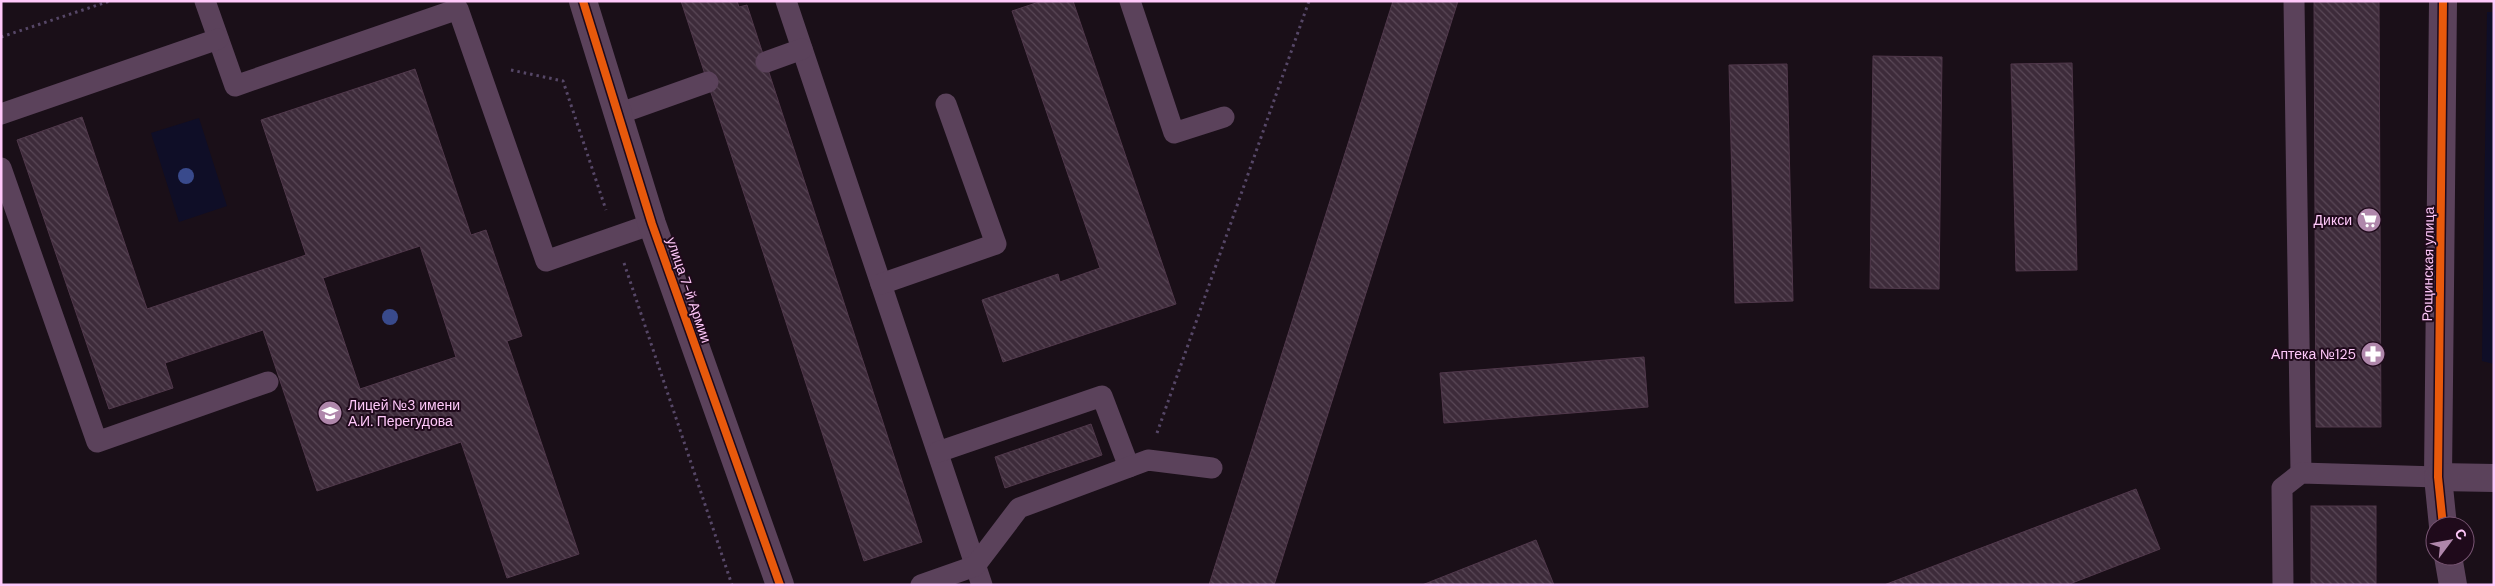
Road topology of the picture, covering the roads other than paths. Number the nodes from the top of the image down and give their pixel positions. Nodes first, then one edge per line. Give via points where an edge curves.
1 (205, 1) edge
2 (583, 1) edge
3 (786, 1) edge
4 (1130, 1) edge
5 (2294, 1) edge
6 (2443, 1) edge
7 (456, 5) edge
8 (218, 39) junction
9 (802, 48) junction
10 (766, 62) dead end
11 (708, 82) dead end
12 (946, 104) dead end
13 (1, 114) edge
14 (618, 114) junction
15 (1224, 117) dead end
16 (1, 168) edge
17 (652, 224) junction
18 (881, 284) junction
19 (268, 382) dead end
20 (938, 452) junction
21 (1138, 463) junction
22 (1212, 468) dead end
23 (2301, 472) junction
24 (2438, 477) junction
25 (2494, 478) edge
26 (2442, 516) edge
27 (2450, 566) edge
28 (979, 575) edge
29 (780, 585) edge
30 (921, 585) edge
31 (2283, 585) edge
32 (2454, 585) edge

1 - 8 lane
2 - 14 street, улица 7-й Армии
3 - 9 lane
4 - 15 lane via 1174,133
5 - 23 lane
6 - 24 street, Рощинская улица
7 - 8 lane via 235,86
7 - 17 lane via 546,261
8 - 13 lane
9 - 10 lane
9 - 18 lane
11 - 14 lane
12 - 18 lane via 996,244
14 - 17 street, улица 7-й Армии
16 - 19 lane via 97,442
17 - 29 street, улица 7-й Армии
18 - 20 lane
20 - 21 lane via 1102,396
20 - 28 lane
21 - 22 lane
21 - 28 lane via 1019,508
23 - 24 lane
23 - 31 lane via 2282,488
24 - 25 street
24 - 26 street, Рощинская улица
27 - 32 street
28 - 30 lane

